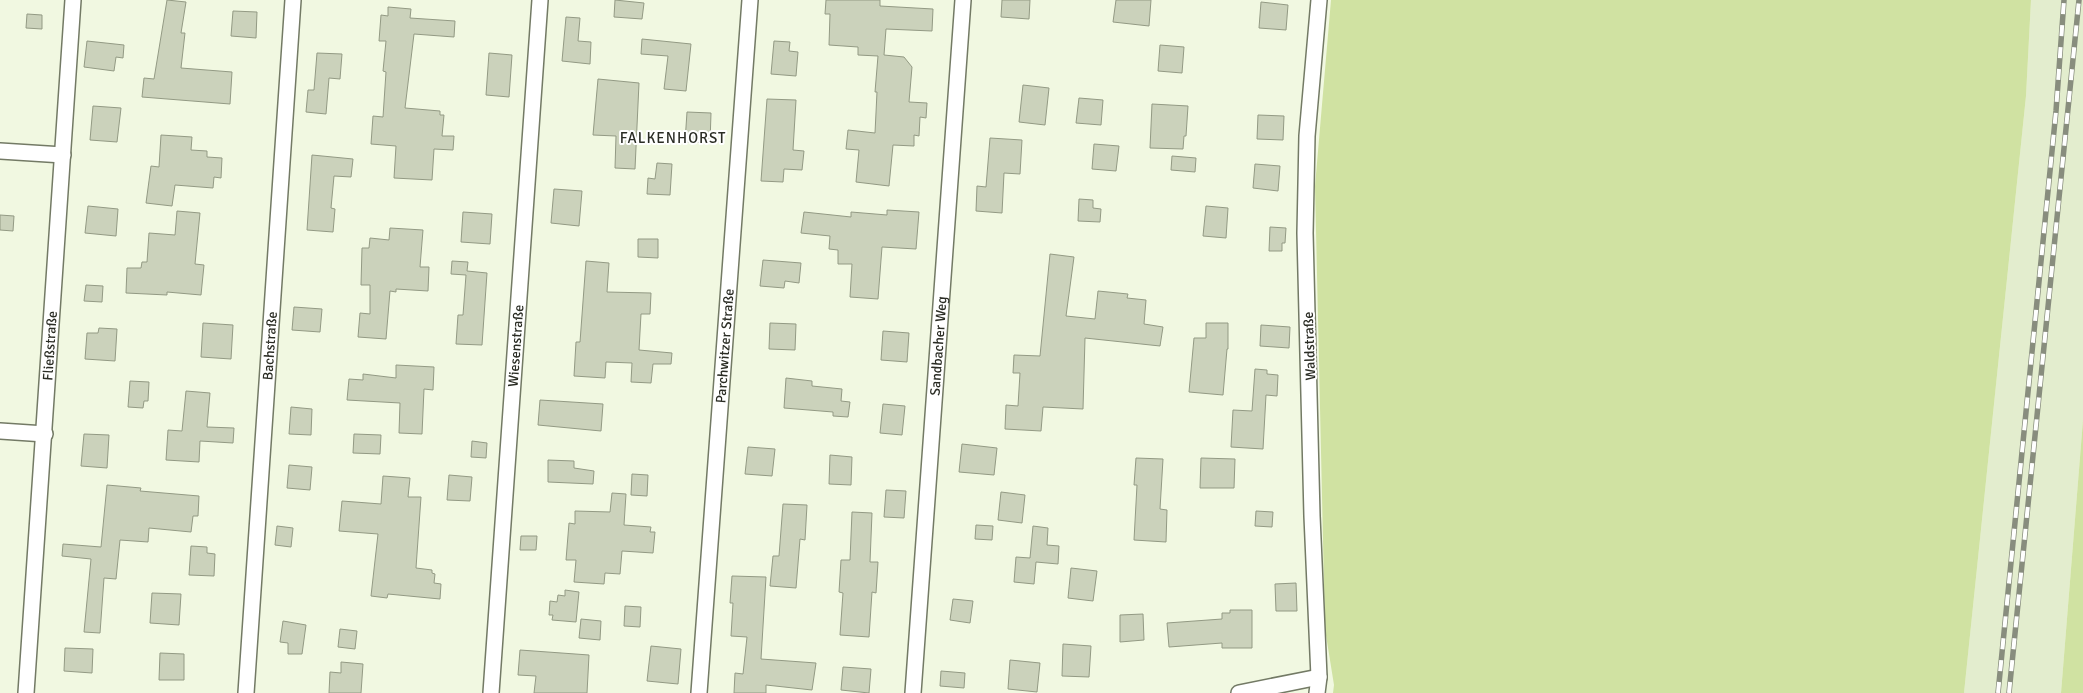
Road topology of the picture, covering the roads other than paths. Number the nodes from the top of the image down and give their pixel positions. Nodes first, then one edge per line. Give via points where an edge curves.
1 (73, 0) edge
2 (293, 0) edge
3 (540, 0) edge
4 (750, 0) edge
5 (963, 0) edge
6 (1319, 0) edge
7 (0, 150) edge
8 (63, 156) junction
9 (0, 431) edge
10 (45, 434) junction
11 (1319, 677) junction
12 (26, 693) edge
13 (246, 693) edge
14 (491, 693) edge
15 (698, 693) edge
16 (913, 693) edge
17 (1239, 693) edge
18 (1317, 693) edge

1 - 8 street, Fließstraße
2 - 13 street, Bachstraße
3 - 14 street, Wiesenstraße
4 - 15 street, Parchwitzer Straße
5 - 16 street, Sandbacher Weg
6 - 11 street, Waldstraße via 1307,136 1306,233
7 - 8 street
8 - 10 street, Fließstraße
9 - 10 street
10 - 12 street, Fließstraße
11 - 17 street
11 - 18 street, Waldstraße

